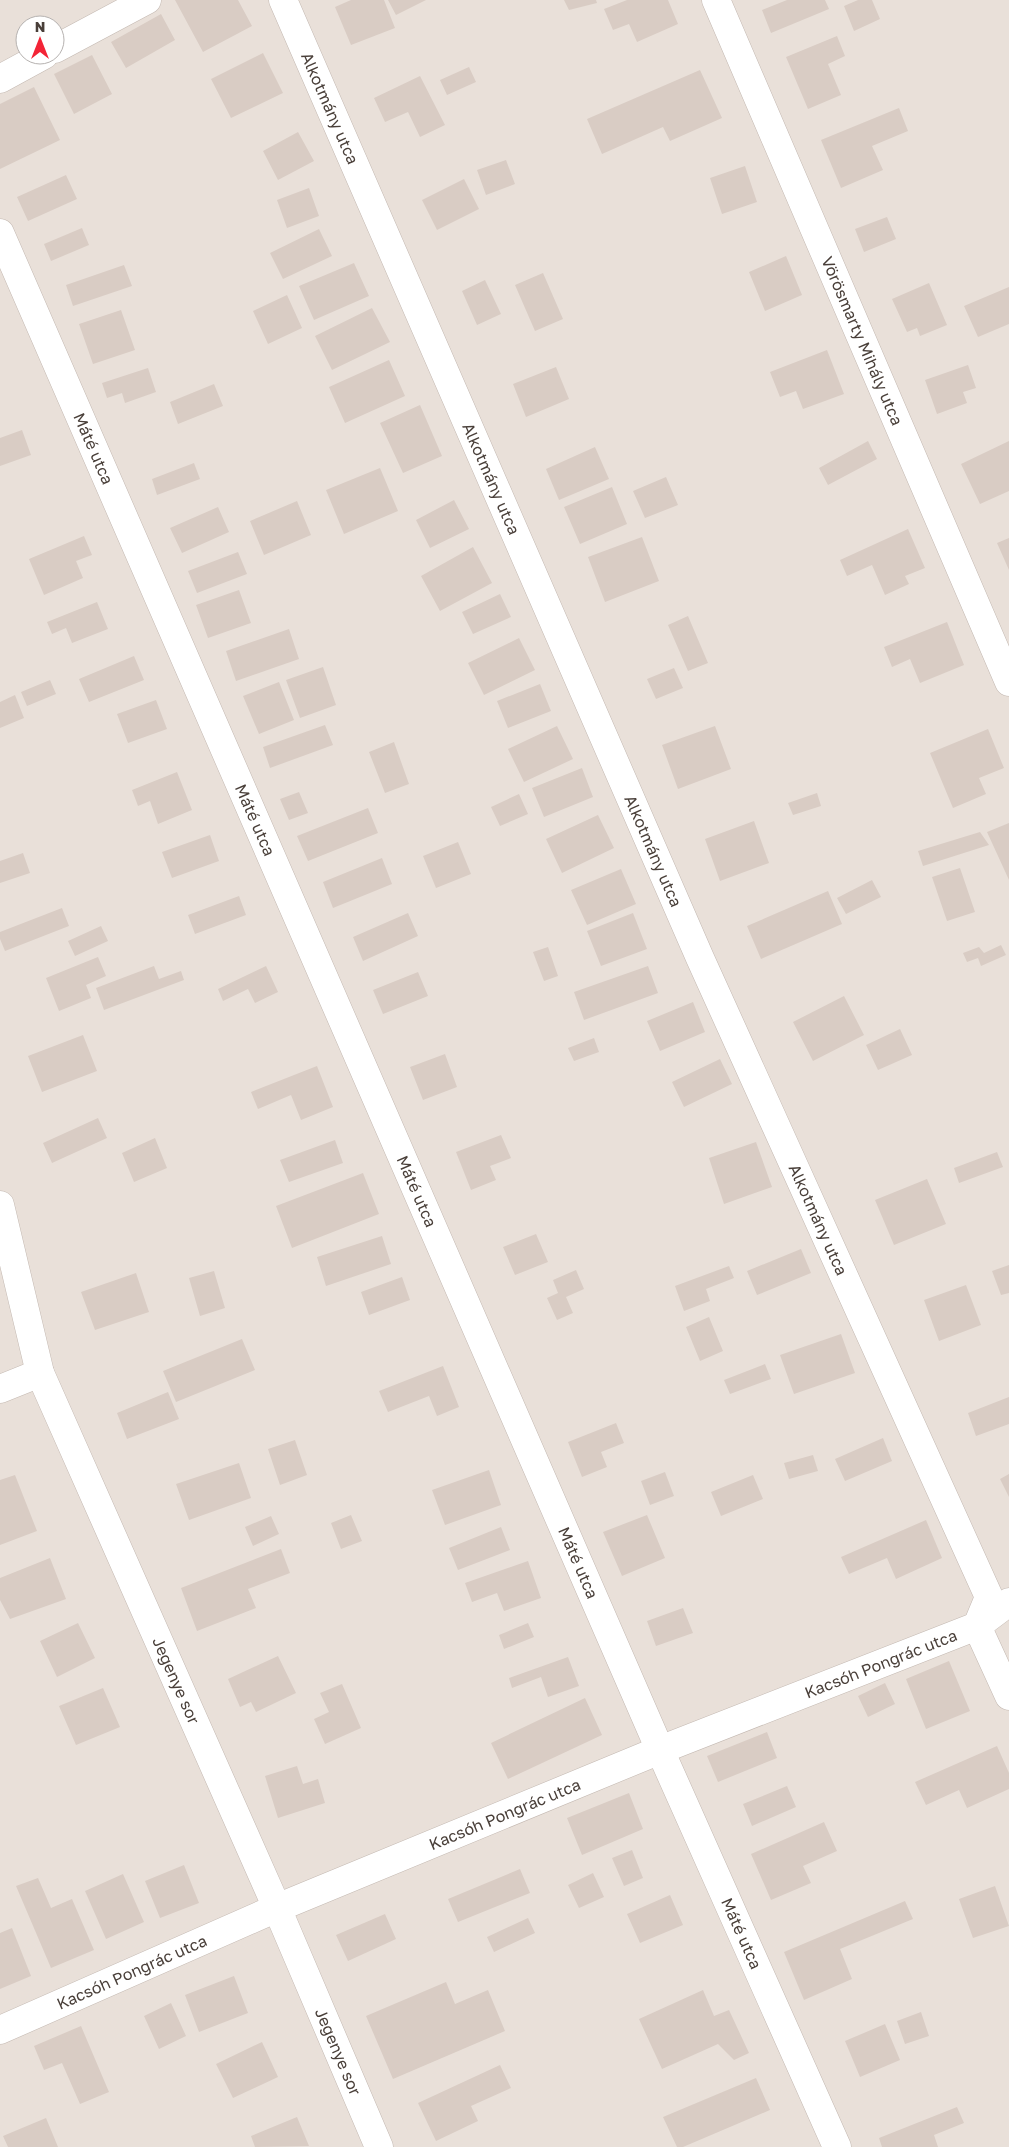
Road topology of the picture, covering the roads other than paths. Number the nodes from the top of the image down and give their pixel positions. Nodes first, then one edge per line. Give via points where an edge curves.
1 (147, 0) edge
2 (283, 0) edge
3 (716, 0) edge
4 (65, 44) edge
5 (26, 65) edge
6 (0, 79) edge
7 (0, 233) edge
8 (1009, 682) edge
9 (0, 1205) edge
10 (40, 1373) junction
11 (0, 1389) edge
12 (1009, 1602) edge
13 (977, 1626) junction
14 (1009, 1696) edge
15 (660, 1750) junction
16 (277, 1908) junction
17 (0, 2030) edge
18 (379, 2147) edge
19 (837, 2147) edge

1 - 4 street
2 - 13 street, Alkotmány utca via 700,958 989,1597
3 - 8 street, Vörösmarty Mihály utca
5 - 6 street
7 - 15 street, Máté utca
9 - 10 street, Jegenye sor
10 - 11 street
10 - 16 street, Jegenye sor
12 - 13 street, Kacsóh Pongrác utca
13 - 14 street
13 - 15 street, Kacsóh Pongrác utca
15 - 16 street, Kacsóh Pongrác utca
15 - 19 street, Máté utca
16 - 17 street, Kacsóh Pongrác utca
16 - 18 street, Jegenye sor

